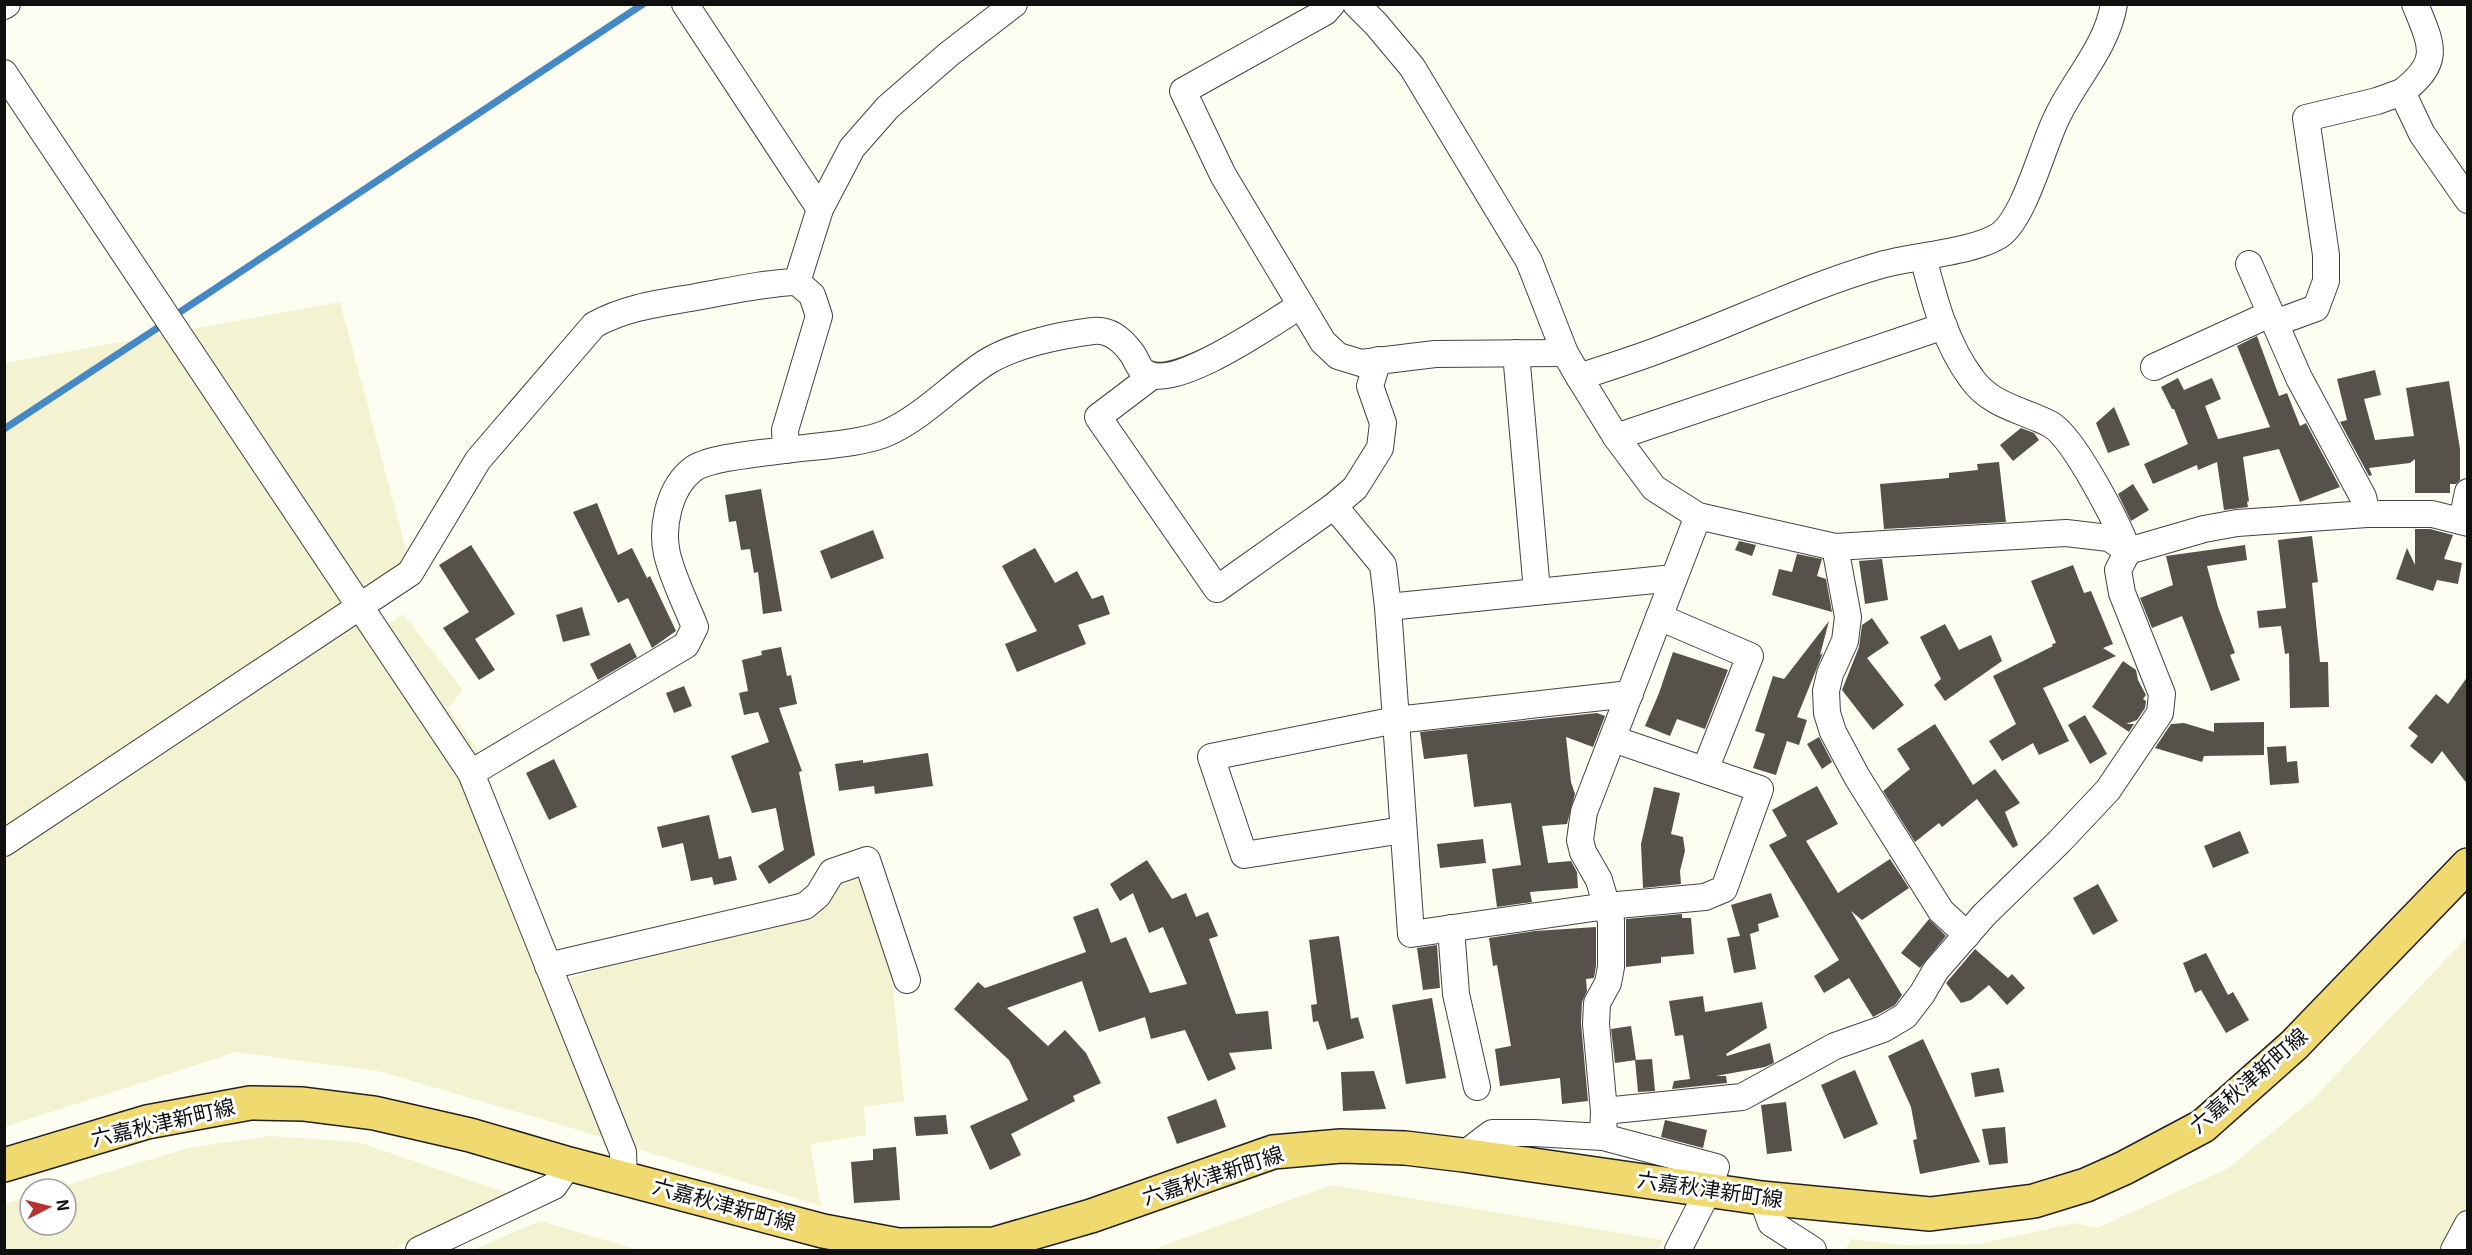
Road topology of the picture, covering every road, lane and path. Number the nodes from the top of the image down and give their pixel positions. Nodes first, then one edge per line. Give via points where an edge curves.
1 (685, 4) edge
2 (1014, 4) edge
3 (1332, 4) edge
4 (1356, 4) edge
5 (2114, 4) edge
6 (2415, 4) edge
7 (4, 73) edge
8 (2402, 92) junction
9 (2468, 200) edge
10 (820, 209) junction
11 (1923, 257) junction
12 (2249, 264) dead end
13 (797, 282) junction
14 (1301, 304) junction
15 (2272, 319) junction
16 (1944, 326) junction
17 (1516, 353) junction
18 (1565, 353) junction
19 (1378, 360) junction
20 (2154, 367) dead end
21 (1152, 376) junction
22 (1579, 377) junction
23 (1616, 437) junction
24 (786, 450) junction
25 (2468, 492) edge
26 (1334, 506) junction
27 (2367, 514) junction
28 (1698, 516) junction
29 (2465, 522) edge
30 (1835, 547) junction
31 (2128, 551) junction
32 (1674, 578) junction
33 (1537, 591) junction
34 (362, 606) junction
35 (1388, 607) junction
36 (1659, 617) junction
37 (1630, 694) junction
38 (1396, 720) junction
39 (1613, 739) junction
40 (1706, 770) junction
41 (471, 773) junction
42 (1403, 830) junction
43 (4, 843) edge
44 (2468, 865) edge
45 (1607, 906) junction
46 (1451, 928) junction
47 (1967, 934) junction
48 (548, 966) junction
49 (907, 980) dead end
50 (1477, 1088) dead end
51 (1604, 1111) junction
52 (1603, 1137) junction
53 (1463, 1155) junction
54 (569, 1164) junction
55 (4, 1165) edge
56 (624, 1179) junction
57 (1708, 1191) junction
58 (1762, 1198) junction
59 (2468, 1224) edge
60 (898, 1248) edge
61 (419, 1251) edge
62 (1678, 1251) edge
63 (1813, 1251) edge
64 (2454, 1251) edge

1 - 10 street
2 - 10 street via 888,107 852,148
3 - 14 street via 1325,12 1183,90 1223,175
4 - 18 street via 1412,67 1524,252
5 - 11 street via 2100,45 2057,116 2017,213 2001,234
6 - 8 street via 2430,42 2429,64 2419,79
7 - 34 street
8 - 9 street via 2422,134
8 - 15 street via 2306,118 2326,255 2326,281 2316,308
10 - 13 street
11 - 16 street
11 - 22 street via 1872,268
12 - 15 street
13 - 24 street via 812,296 819,316 785,430
13 - 34 street via 770,283 642,307 614,314 594,325 478,459 410,573
14 - 19 street via 1323,342 1338,356 1361,363
14 - 21 street via 1230,351 1178,373
15 - 20 street
15 - 27 street via 2298,378 2363,497
16 - 23 street
16 - 31 street via 1972,381 1996,402 2052,425 2067,439 2117,523
17 - 18 street
17 - 19 street via 1435,354
17 - 33 street
18 - 22 street
19 - 26 street via 1370,386 1383,423 1380,448 1355,488
21 - 24 street via 1142,371 1131,352 1112,333 1096,331 1023,346 987,362 934,404 888,433
21 - 26 street via 1098,417 1217,589
22 - 23 street
23 - 28 street via 1654,488
24 - 41 street via 726,458 693,469 678,487 666,513 667,554 695,627 686,645
25 - 29 street
26 - 35 street via 1383,565
27 - 29 street via 2432,514
27 - 31 street via 2237,523
28 - 30 street
28 - 32 street
30 - 31 street via 2066,533 2109,538
30 - 47 street via 1848,617 1845,641 1826,691 1830,722 1857,777 1941,911
31 - 47 street via 2118,570 2122,593 2162,694 2160,713 2108,790
32 - 33 street
32 - 36 street
33 - 35 street
34 - 41 street
34 - 43 street
35 - 38 street
36 - 37 street
36 - 40 street via 1750,656
37 - 38 street
37 - 39 street
38 - 42 street
38 - 42 street via 1211,757 1245,855
39 - 40 street
39 - 45 street via 1584,812 1580,840
40 - 45 street via 1760,789 1724,889 1705,897
41 - 48 street
42 - 46 street via 1411,934
44 - 58 main road, 六嘉秋津新町線 via 2294,1045 2203,1126 2124,1168 2034,1201 1930,1214
45 - 46 street
45 - 51 street via 1611,921 1611,967 1608,983 1597,1003 1596,1024
46 - 50 street via 1456,994
47 - 51 street via 1936,970 1905,1016 1883,1029 1835,1046 1742,1097
48 - 49 street via 805,906 818,895 832,872 867,860
48 - 56 street via 623,1152
51 - 52 street
52 - 53 street via 1492,1133
52 - 57 street via 1716,1167
53 - 57 main road, 六嘉秋津新町線
53 - 60 main road, 六嘉秋津新町線 via 1341,1146 1273,1152 1091,1216 994,1244
54 - 55 main road, 六嘉秋津新町線 via 470,1135 374,1113 303,1104 250,1103 147,1122
54 - 56 main road, 六嘉秋津新町線
54 - 61 street via 554,1186
56 - 60 main road, 六嘉秋津新町線
57 - 58 main road, 六嘉秋津新町線
57 - 62 street
58 - 63 street via 1771,1222
59 - 64 street

